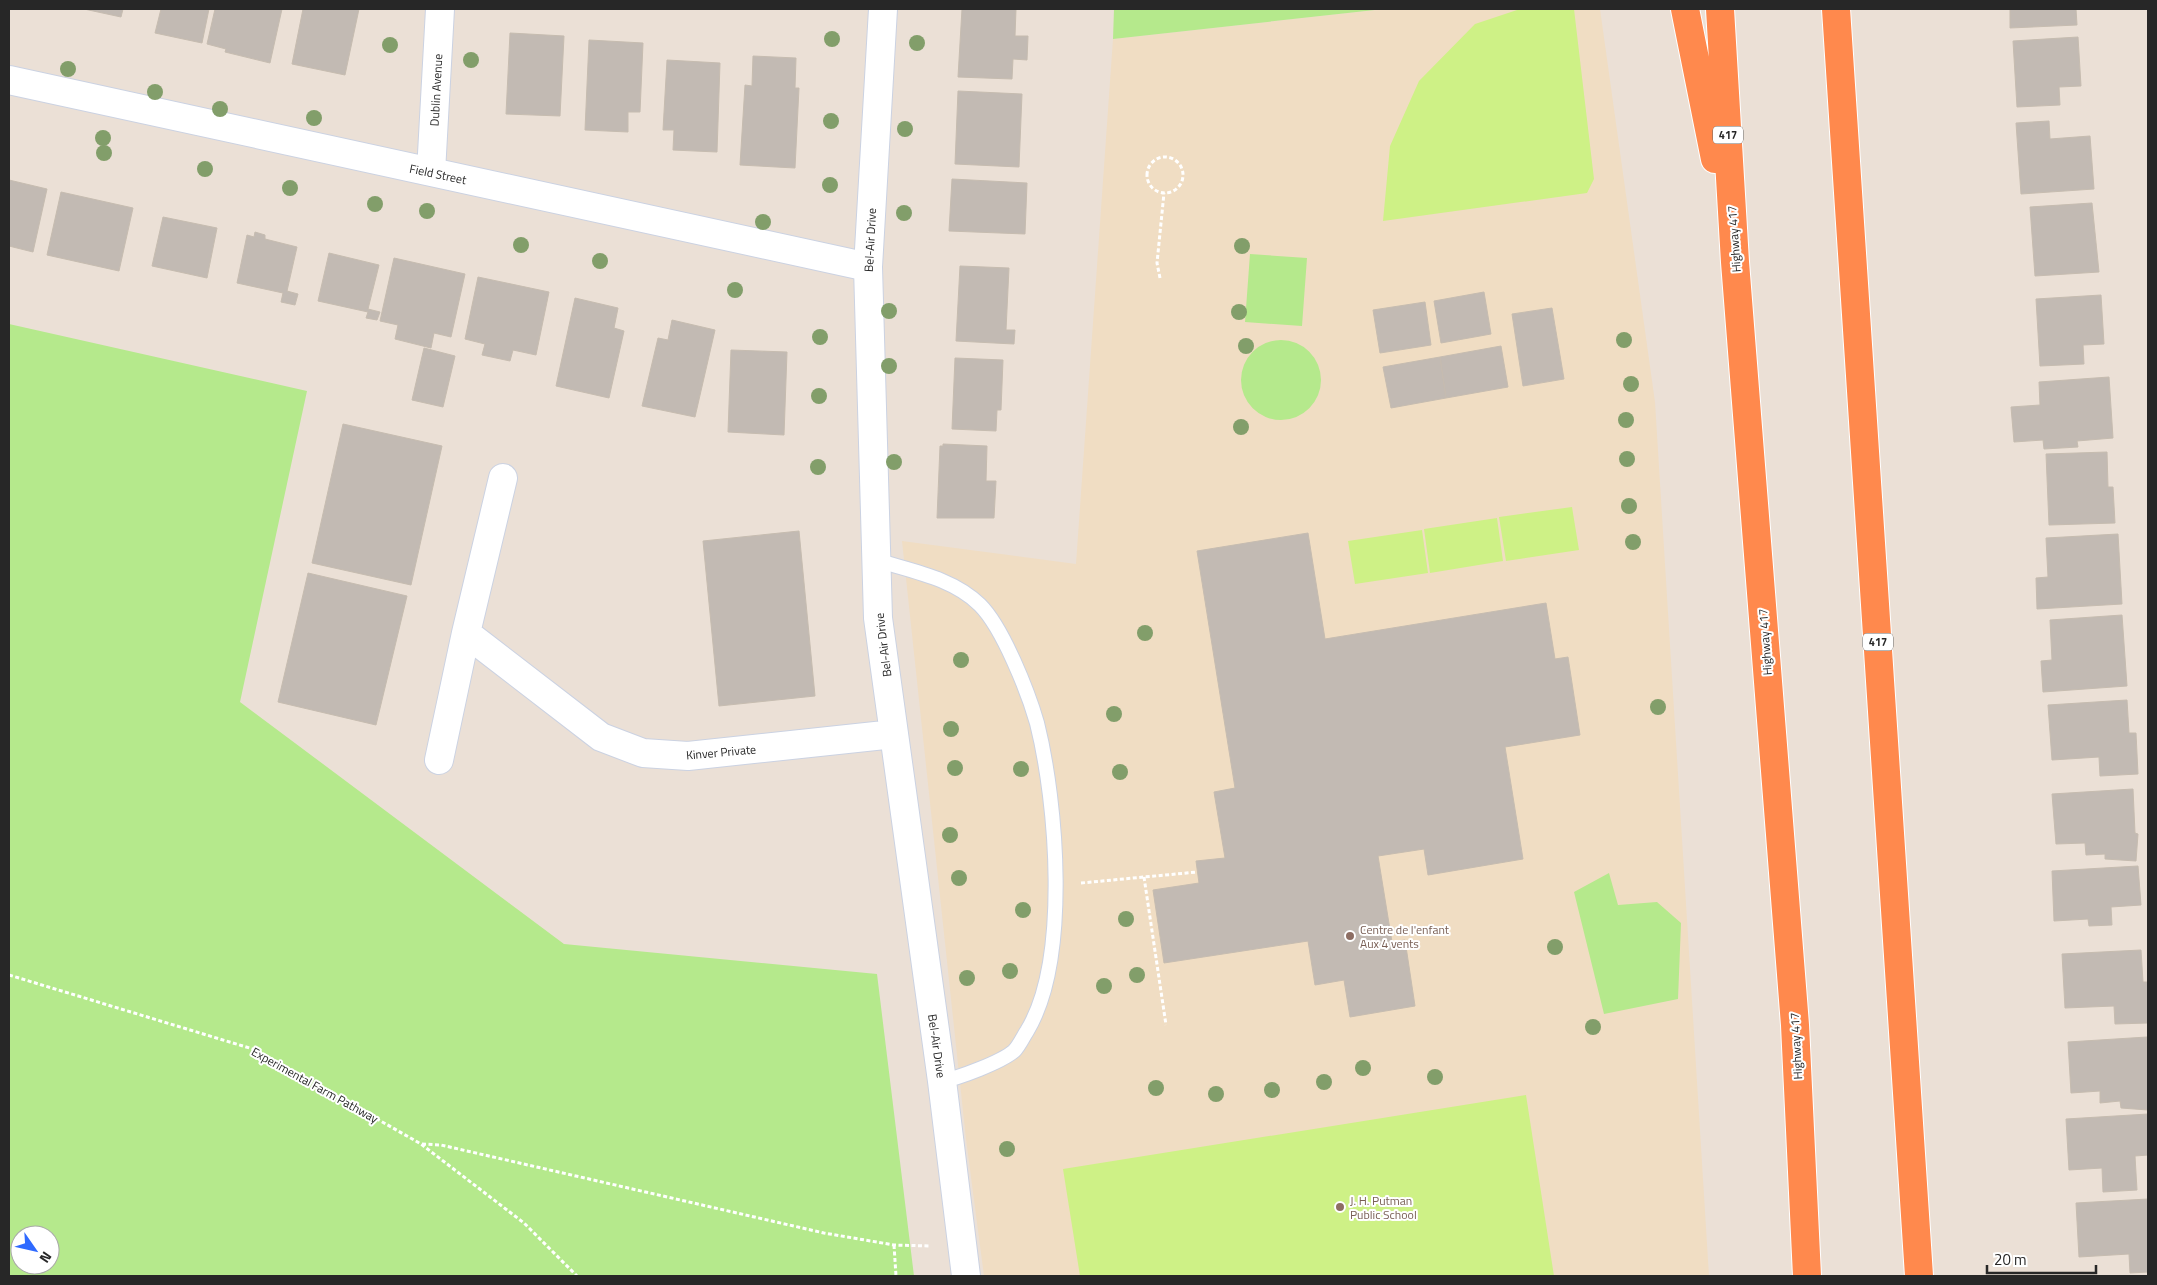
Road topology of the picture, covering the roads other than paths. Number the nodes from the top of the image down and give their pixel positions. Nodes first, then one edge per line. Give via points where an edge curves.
1 (440, 9) edge
2 (883, 9) edge
3 (1685, 9) edge
4 (1720, 9) edge
5 (1836, 9) edge
6 (9, 80) edge
7 (431, 172) junction
8 (1736, 262) junction
9 (868, 267) junction
10 (503, 478) dead end
11 (876, 560) junction
12 (466, 633) junction
13 (894, 734) junction
14 (439, 760) dead end
15 (942, 1081) junction
16 (966, 1276) edge
17 (1807, 1276) edge
18 (1919, 1276) edge

1 - 7 street, Dublin Avenue
2 - 9 street, Bel-Air Drive
3 - 8 highway
4 - 8 highway, Highway 417 / 417
5 - 18 highway, 417
6 - 7 street, Field Street
7 - 9 street, Field Street
8 - 17 highway, Highway 417 / 417 via 1795,1025
9 - 11 street, Bel-Air Drive
10 - 12 street
11 - 13 street, Bel-Air Drive via 878,618
11 - 15 lane via 949,583 980,605 1004,638 1036,723 1050,800 1056,886 1050,968 1037,1014 1015,1050 958,1078
12 - 13 street, Kinver Private via 601,737 642,753 688,756
12 - 14 street
13 - 15 street, Bel-Air Drive
15 - 16 street, Bel-Air Drive

